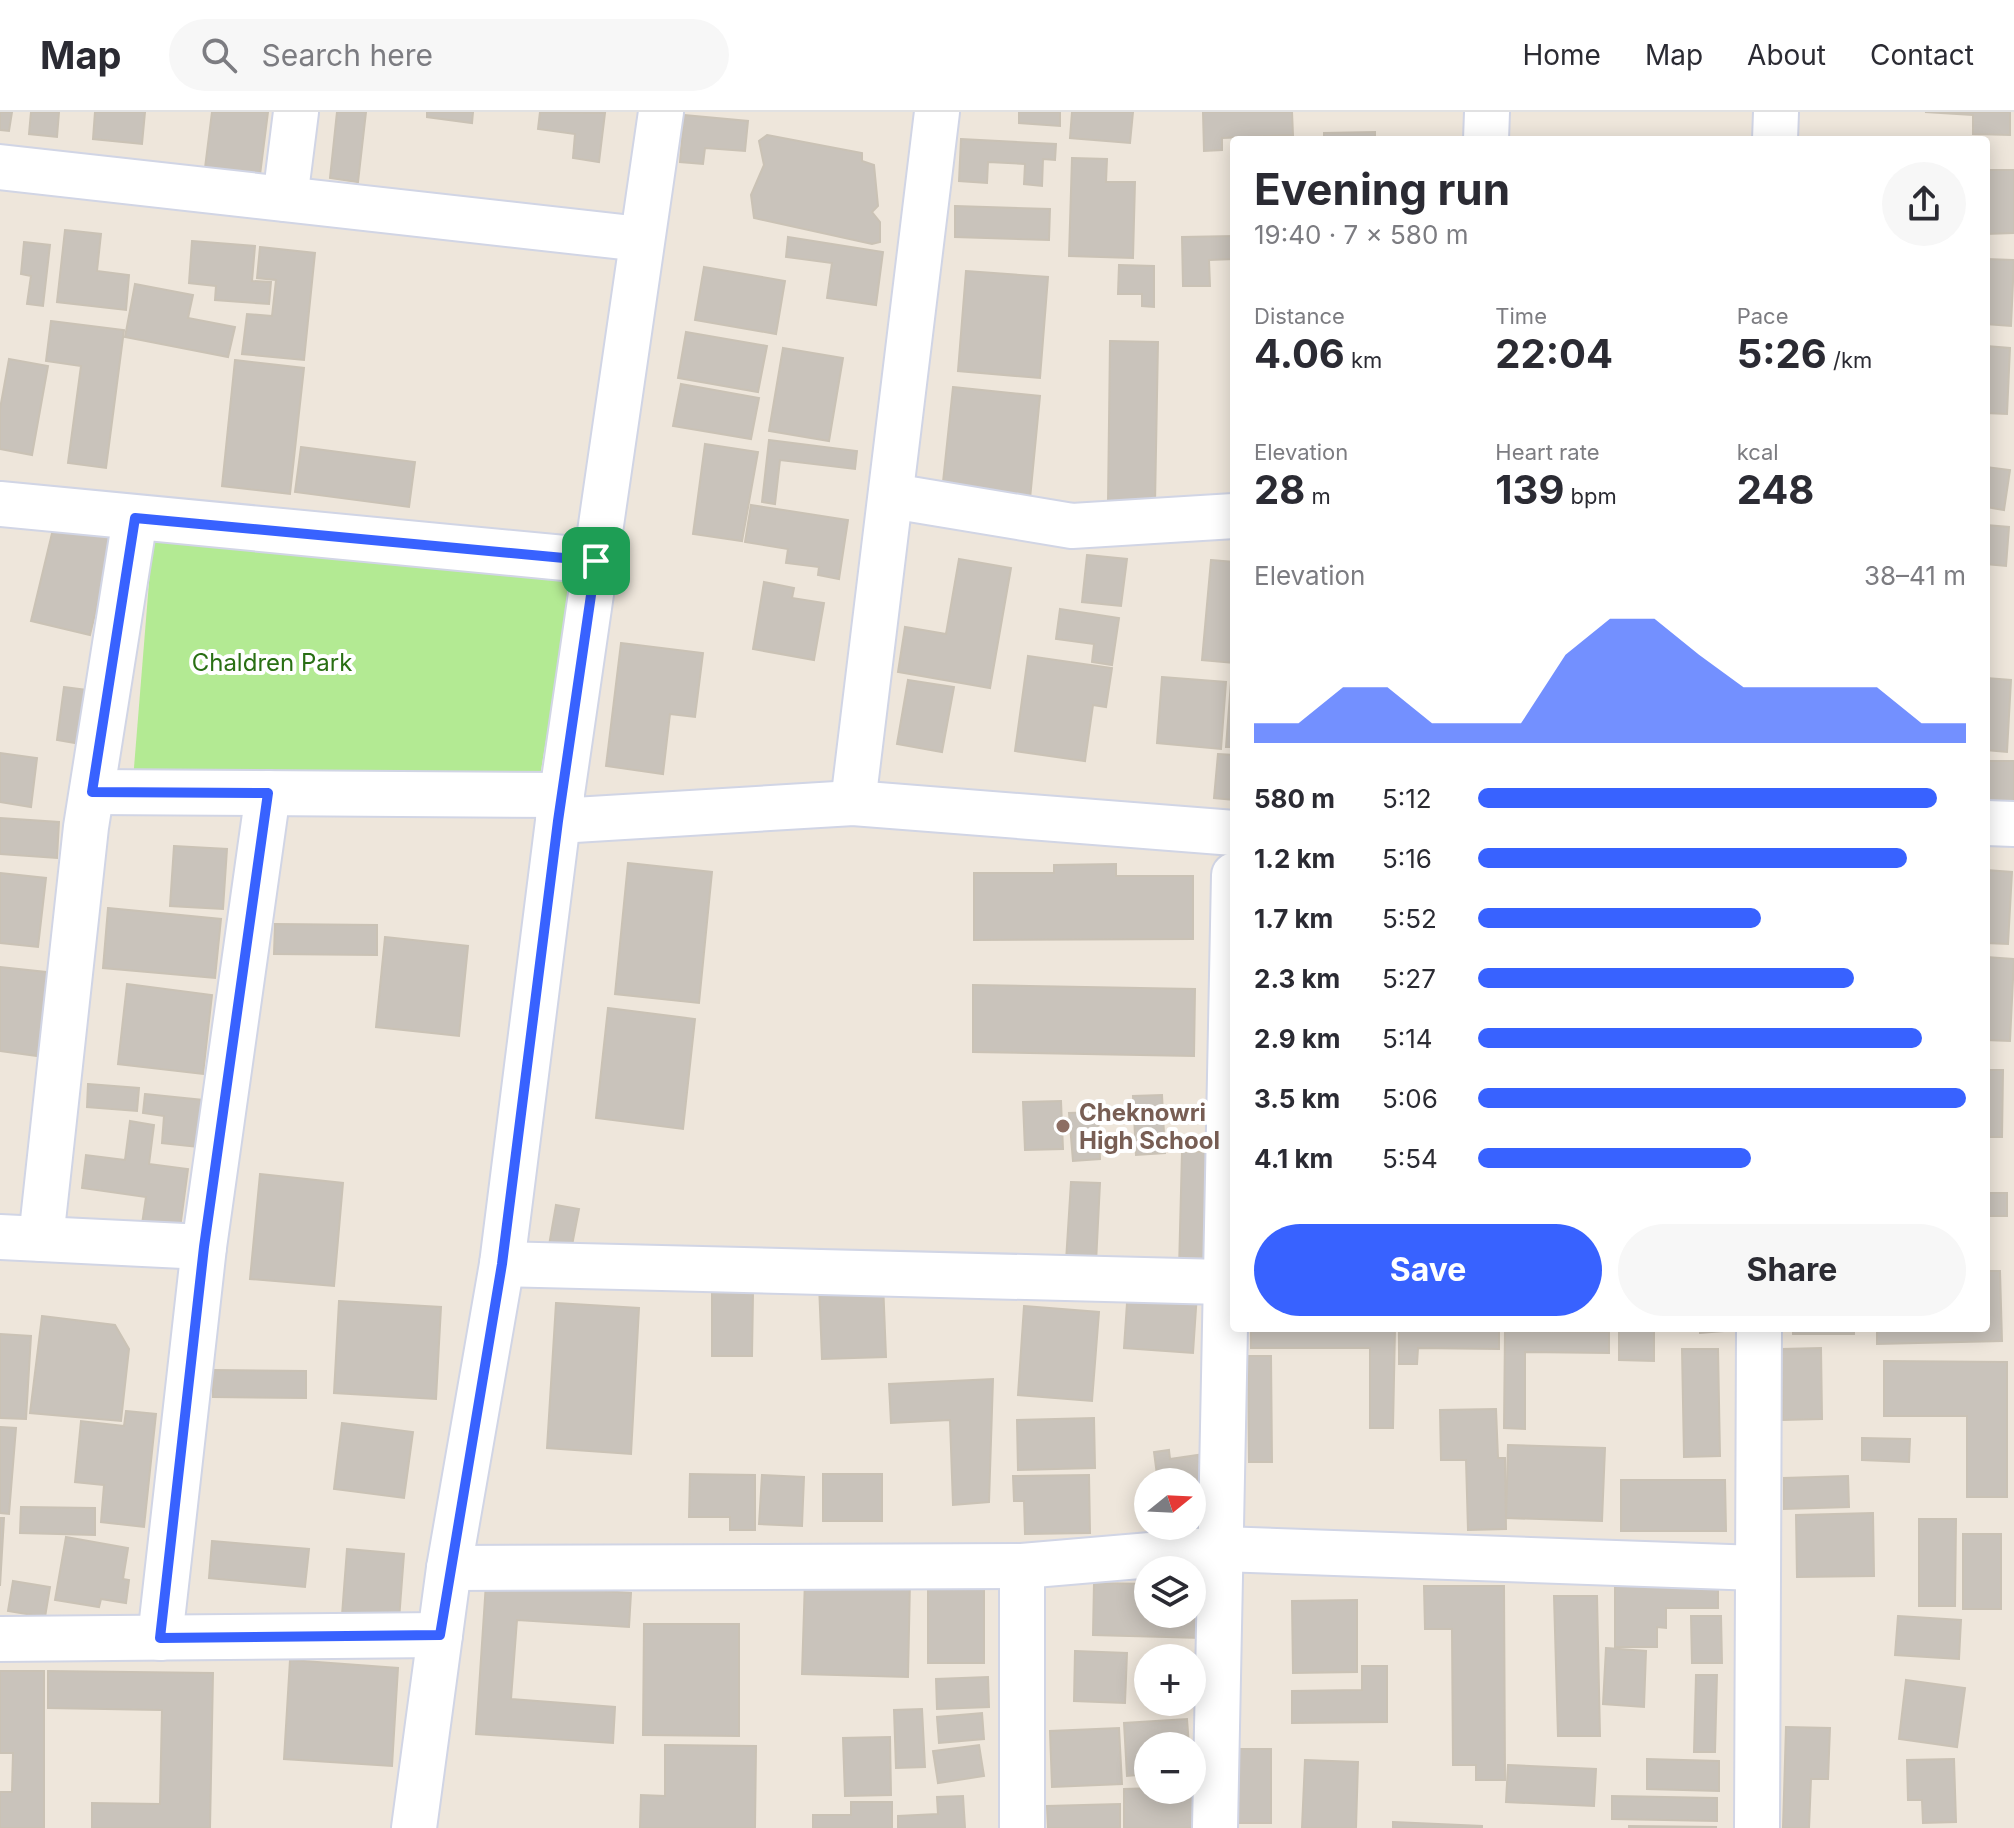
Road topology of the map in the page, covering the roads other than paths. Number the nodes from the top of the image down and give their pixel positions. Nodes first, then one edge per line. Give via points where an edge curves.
1 (296, 112) edge
2 (661, 112) edge
3 (937, 112) edge
4 (1487, 112) edge
5 (1776, 112) edge
6 (1486, 136) edge
7 (1775, 136) edge
8 (0, 167) edge
9 (285, 199) junction
10 (641, 239) junction
11 (892, 496) junction
12 (0, 504) edge
13 (1230, 516) edge
14 (135, 518) junction
15 (596, 561) junction
16 (92, 792) junction
17 (268, 793) junction
18 (853, 803) junction
19 (560, 808) junction
20 (1990, 823) edge
21 (2014, 824) edge
22 (1230, 833) edge
23 (1230, 1118) edge
24 (21, 1238) edge
25 (204, 1247) junction
26 (502, 1264) junction
27 (1223, 1282) junction
28 (1759, 1332) edge
29 (1221, 1549) junction
30 (1022, 1566) junction
31 (449, 1568) junction
32 (1758, 1568) junction
33 (440, 1635) junction
34 (160, 1638) junction
35 (0, 1639) edge
36 (414, 1828) edge
37 (1022, 1828) edge
38 (1215, 1828) edge
39 (1757, 1828) edge

1 - 9 street
2 - 10 street
3 - 11 street
4 - 6 street
5 - 7 street
8 - 9 street
9 - 10 street
10 - 15 street
11 - 13 street via 1072,526
11 - 18 street
12 - 14 street
14 - 15 street
14 - 16 street
15 - 19 street
16 - 17 street
16 - 24 street
17 - 19 street
17 - 25 street
18 - 19 street
18 - 22 street
19 - 26 street
20 - 21 street
23 - 27 street
24 - 25 street
25 - 34 street
26 - 27 street
26 - 31 street
27 - 29 street
28 - 32 street
29 - 30 street
29 - 32 street
29 - 38 street
30 - 31 street
30 - 37 street
31 - 33 street
32 - 39 street
33 - 34 street
33 - 36 street
34 - 35 street

